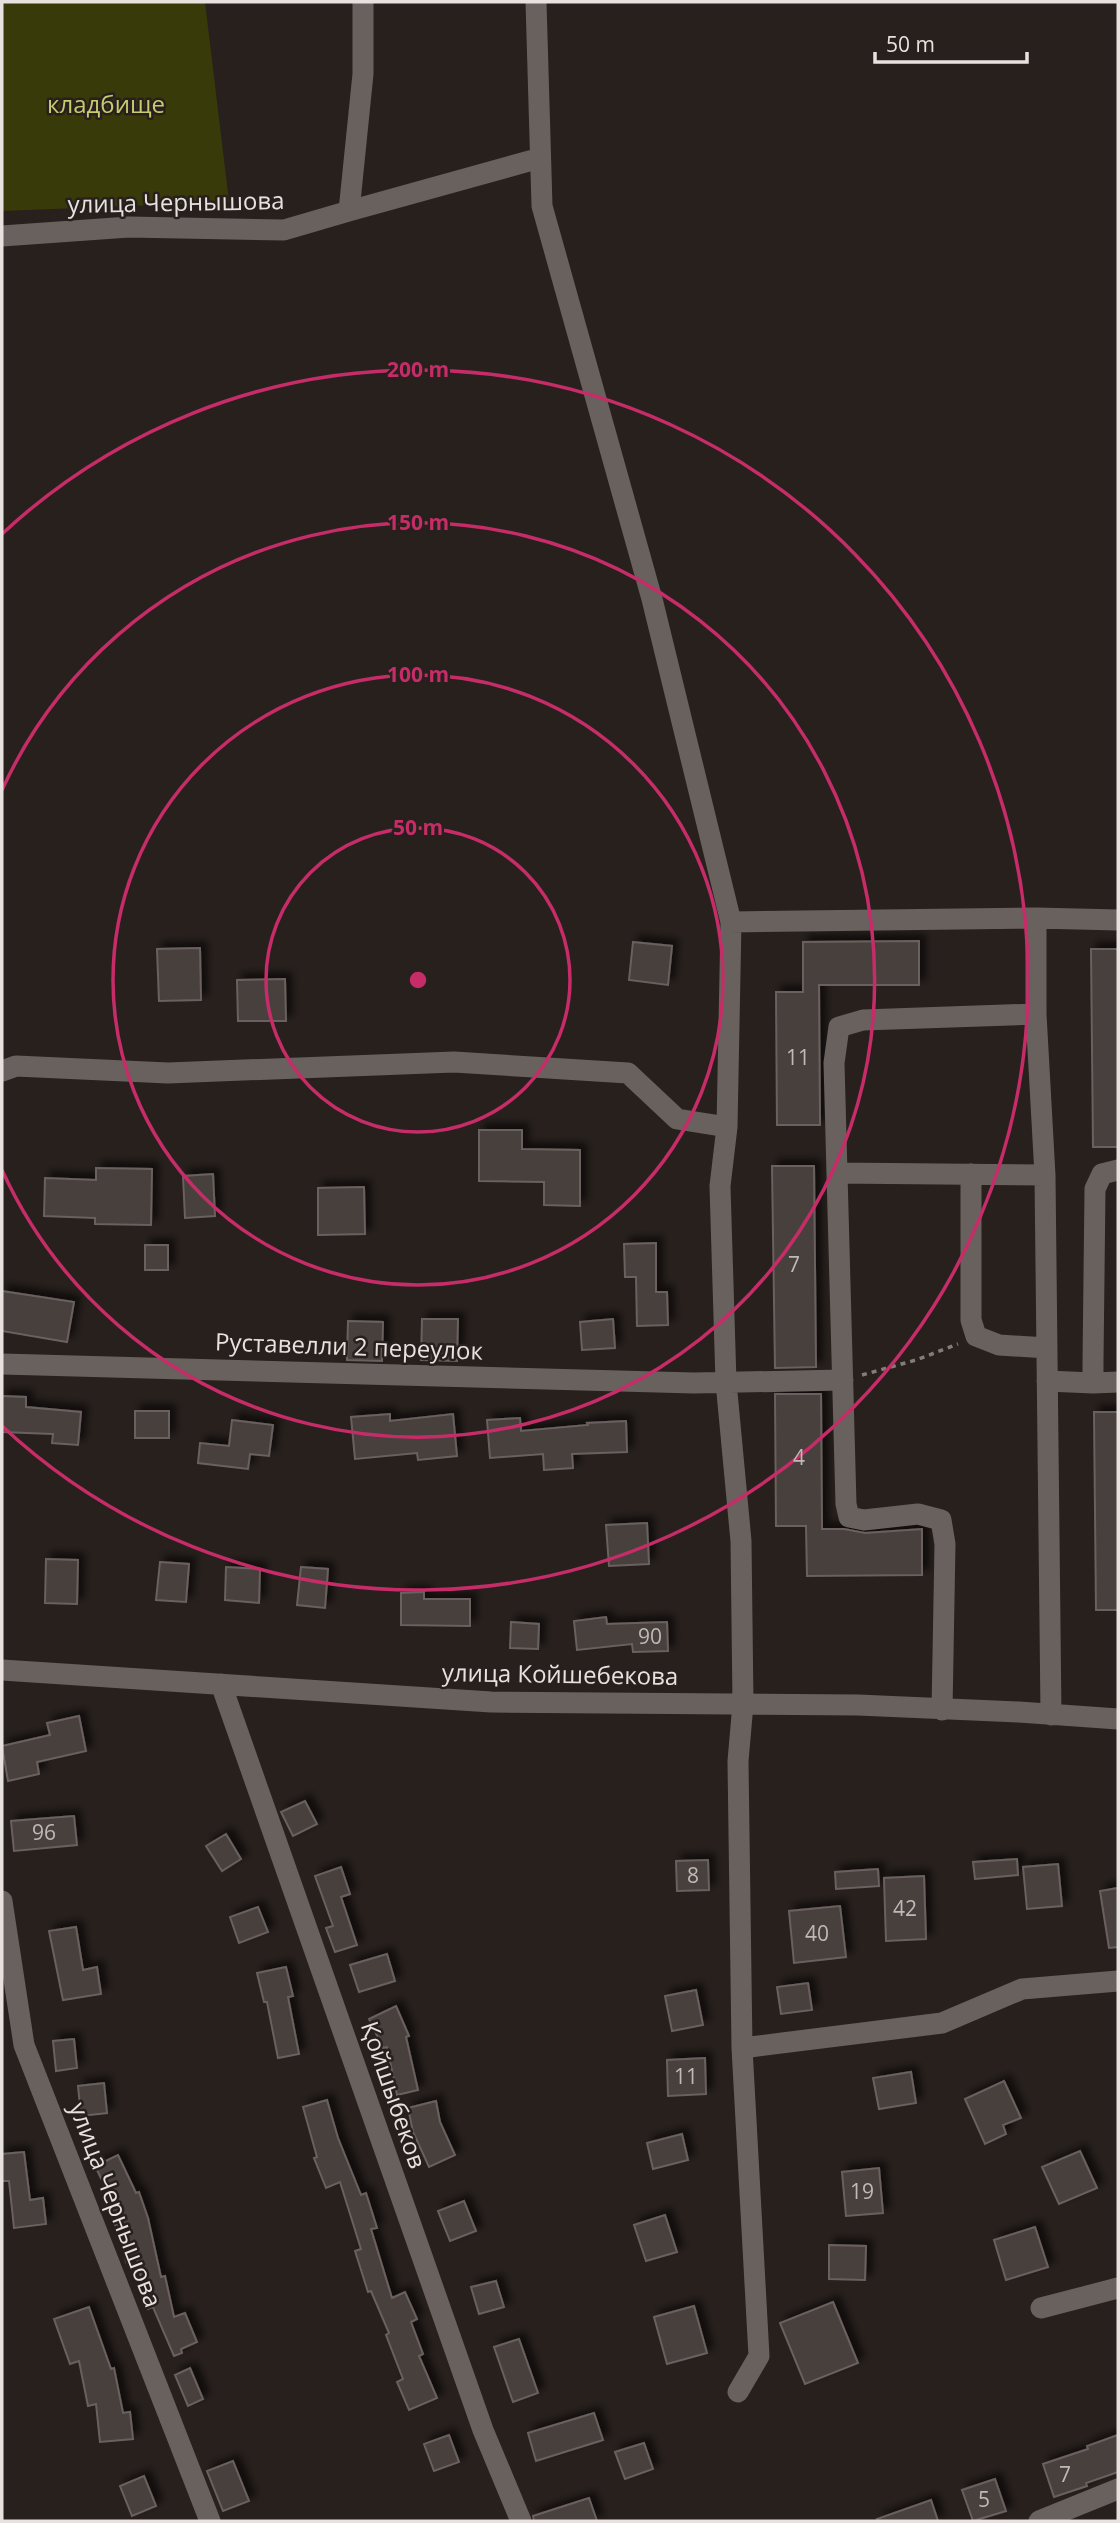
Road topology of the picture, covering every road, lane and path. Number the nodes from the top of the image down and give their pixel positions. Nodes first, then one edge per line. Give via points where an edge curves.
1 (363, 2) edge
2 (536, 2) edge
3 (540, 158) junction
4 (349, 211) junction
5 (2, 236) edge
6 (1036, 918) junction
7 (1118, 920) edge
8 (731, 922) junction
9 (1036, 1014) junction
10 (2, 1071) edge
11 (727, 1127) junction
12 (1118, 1170) edge
13 (837, 1173) junction
14 (971, 1174) junction
15 (1045, 1175) junction
16 (976, 1336) junction
17 (1047, 1348) junction
18 (2, 1364) edge
19 (843, 1380) junction
20 (1047, 1381) junction
21 (726, 1382) junction
22 (1118, 1382) edge
23 (1093, 1383) junction
24 (2, 1670) edge
25 (221, 1685) junction
26 (743, 1704) junction
27 (942, 1710) junction
28 (1051, 1715) junction
29 (1118, 1719) edge
30 (2, 1900) edge
31 (1118, 1982) edge
32 (742, 2048) junction
33 (1118, 2288) edge
34 (1041, 2308) dead end
35 (738, 2392) dead end
36 (1118, 2489) edge
37 (210, 2521) edge
38 (521, 2521) edge
39 (1039, 2521) edge

1 - 4 street via 363,74
2 - 3 street
3 - 4 street, улица Чернышова
3 - 8 street via 542,206 652,599
4 - 5 street, улица Чернышова via 284,230 129,227
6 - 7 street
6 - 8 street
6 - 9 street
8 - 11 street
9 - 13 street via 863,1020 839,1027 834,1063
9 - 15 street
10 - 11 street via 16,1066 168,1073 454,1062 628,1073 677,1119
11 - 21 street via 720,1186
12 - 23 street via 1102,1174 1095,1189
13 - 14 street
13 - 19 street
14 - 15 street
14 - 16 street via 971,1320
15 - 17 street
16 - 17 street via 999,1345
16 - 19 path via 916,1360
17 - 20 street
18 - 21 street, Руставелли 2 переулок
19 - 21 street, Руставелли 2 переулок
19 - 27 street via 849,1517 864,1520 918,1514 941,1520 945,1544
20 - 23 street
20 - 28 street
21 - 26 street via 741,1541
22 - 23 street
24 - 25 street, улица Койшебекова
25 - 26 street, улица Койшебекова via 491,1702
25 - 38 street, Қойшыбеков via 483,2430
26 - 27 street, улица Койшебекова
26 - 32 street via 738,1760
27 - 28 street, улица Койшебекова
28 - 29 street, улица Койшебекова
30 - 37 street, улица Чернышова via 24,2045
31 - 32 street via 1022,1989 942,2024
32 - 35 street via 759,2356
33 - 34 street
36 - 39 street

